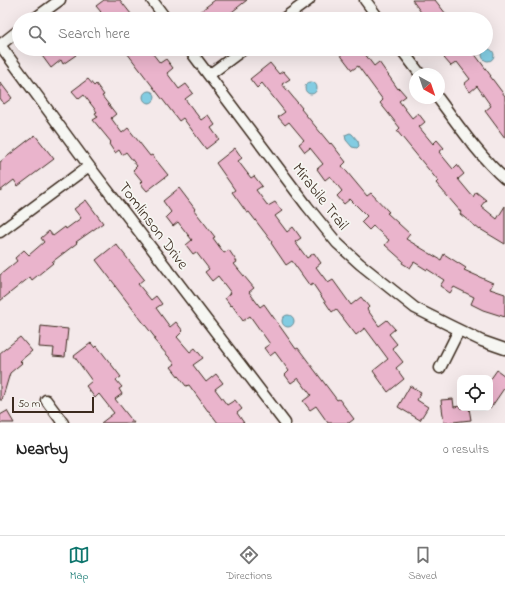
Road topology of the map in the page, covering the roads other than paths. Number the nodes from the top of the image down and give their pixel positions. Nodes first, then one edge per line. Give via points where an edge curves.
1 (60, 0) edge
2 (152, 0) edge
3 (308, 0) edge
4 (365, 0) edge
5 (44, 12) edge
6 (161, 12) edge
7 (292, 12) edge
8 (374, 12) edge
9 (12, 36) edge
10 (0, 45) edge
11 (194, 56) edge
12 (235, 56) edge
13 (406, 56) edge
14 (415, 68) edge
15 (209, 75) junction
16 (442, 104) edge
17 (89, 166) junction
18 (505, 179) edge
19 (0, 232) edge
20 (459, 330) junction
21 (505, 349) edge
22 (440, 368) dead end
23 (46, 400) dead end
24 (64, 423) edge
25 (285, 423) edge

1 - 5 street
2 - 6 street
3 - 7 street
4 - 8 street
9 - 10 street
10 - 17 street, Tomlinson Drive
11 - 15 street, Mirabile Trail
12 - 15 street
13 - 14 street
15 - 20 street, Mirabile Trail via 337,243 415,308
16 - 18 street via 474,147
17 - 19 street
17 - 25 street, Tomlinson Drive
20 - 21 street, Mirabile Trail
20 - 22 street
23 - 24 street

